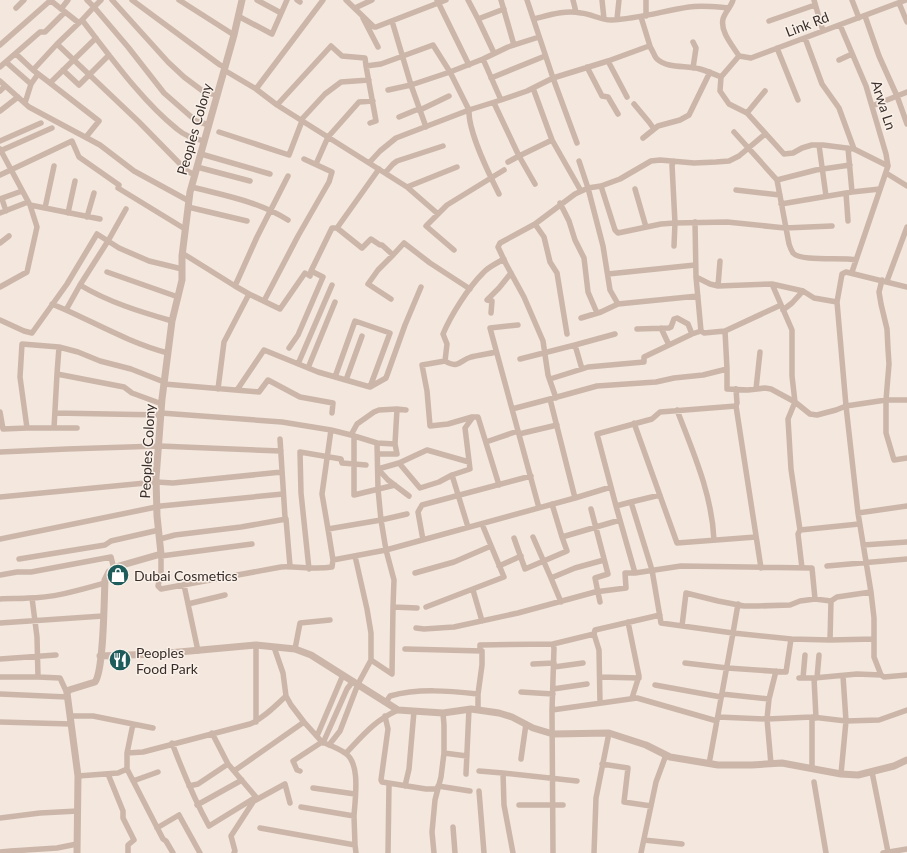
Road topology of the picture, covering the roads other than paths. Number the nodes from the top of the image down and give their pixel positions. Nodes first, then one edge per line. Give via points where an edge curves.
1 (24, 0) edge
2 (51, 0) edge
3 (68, 0) edge
4 (87, 0) edge
5 (101, 0) edge
6 (112, 0) edge
7 (132, 0) edge
8 (179, 0) edge
9 (242, 0) edge
10 (257, 0) edge
11 (287, 0) edge
12 (323, 0) edge
13 (346, 0) edge
14 (372, 0) edge
15 (446, 0) edge
16 (468, 0) edge
17 (501, 0) edge
18 (527, 0) edge
19 (573, 0) edge
20 (602, 0) edge
21 (619, 0) edge
22 (646, 0) edge
23 (733, 0) edge
24 (852, 0) edge
25 (906, 0) edge
26 (437, 2) edge
27 (814, 2) edge
28 (895, 2) edge
29 (16, 8) dead end
30 (94, 8) junction
31 (355, 8) junction
32 (729, 8) junction
33 (504, 9) junction
34 (63, 10) junction
35 (576, 12) junction
36 (281, 13) junction
37 (362, 14) junction
38 (238, 16) junction
39 (644, 16) junction
40 (865, 16) junction
41 (859, 18) junction
42 (478, 19) junction
43 (534, 19) junction
44 (604, 19) junction
45 (617, 19) junction
46 (392, 21) junction
47 (769, 21) dead end
48 (81, 22) junction
49 (907, 22) edge
50 (840, 25) junction
51 (824, 31) junction
52 (234, 35) junction
53 (539, 37) junction
54 (96, 38) junction
55 (805, 38) junction
56 (693, 42) dead end
57 (57, 44) junction
58 (0, 45) edge
59 (514, 45) junction
60 (650, 46) junction
61 (378, 47) dead end
62 (777, 48) junction
63 (494, 53) junction
64 (16, 54) junction
65 (852, 54) junction
66 (109, 55) junction
67 (403, 56) junction
68 (545, 56) junction
69 (739, 56) junction
70 (483, 59) junction
71 (73, 60) junction
72 (839, 60) dead end
73 (608, 61) junction
74 (6, 62) junction
75 (469, 65) junction
76 (366, 66) junction
77 (0, 67) edge
78 (587, 67) junction
79 (693, 68) junction
80 (225, 69) junction
81 (62, 70) junction
82 (36, 72) junction
83 (450, 72) junction
84 (710, 72) junction
85 (90, 76) junction
86 (721, 77) junction
87 (491, 78) junction
88 (553, 78) junction
89 (369, 80) junction
90 (0, 81) edge
91 (50, 83) junction
92 (31, 84) junction
93 (411, 85) junction
94 (5, 86) junction
95 (532, 88) junction
96 (256, 89) junction
97 (388, 90) dead end
98 (0, 91) edge
99 (765, 91) dead end
100 (907, 92) edge
101 (217, 95) junction
102 (448, 96) dead end
103 (897, 96) junction
104 (18, 97) junction
105 (627, 98) dead end
106 (501, 100) junction
107 (798, 100) dead end
108 (373, 101) junction
109 (25, 103) junction
110 (494, 103) junction
111 (634, 104) dead end
112 (277, 106) junction
113 (872, 106) junction
114 (420, 110) junction
115 (470, 110) junction
116 (0, 111) edge
117 (747, 113) junction
118 (618, 114) dead end
119 (399, 117) dead end
120 (302, 121) junction
121 (40, 123) dead end
122 (370, 123) dead end
123 (907, 124) edge
124 (209, 125) junction
125 (426, 127) junction
126 (52, 128) dead end
127 (654, 130) junction
128 (219, 132) dead end
129 (734, 132) dead end
130 (766, 134) junction
131 (86, 136) junction
132 (328, 137) junction
133 (644, 138) dead end
134 (552, 140) junction
135 (0, 141) edge
136 (204, 141) junction
137 (577, 143) dead end
138 (819, 145) junction
139 (443, 146) dead end
140 (749, 148) junction
141 (851, 148) junction
142 (0, 150) edge
143 (201, 154) junction
144 (519, 156) junction
145 (304, 159) dead end
146 (579, 161) dead end
147 (674, 161) junction
148 (508, 162) dead end
149 (369, 163) junction
150 (316, 164) junction
151 (850, 165) junction
152 (54, 166) dead end
153 (888, 166) junction
154 (197, 167) junction
155 (457, 167) dead end
156 (379, 169) junction
157 (822, 169) junction
158 (10, 170) junction
159 (504, 170) dead end
160 (385, 173) junction
161 (886, 173) junction
162 (0, 174) edge
163 (270, 174) dead end
164 (195, 176) junction
165 (288, 176) dead end
166 (490, 178) junction
167 (777, 180) junction
168 (75, 181) dead end
169 (250, 181) dead end
170 (535, 184) dead end
171 (601, 186) junction
172 (907, 186) edge
173 (192, 187) junction
174 (408, 187) junction
175 (588, 188) junction
176 (635, 189) dead end
177 (880, 189) junction
178 (581, 190) junction
179 (736, 190) dead end
180 (22, 191) junction
181 (849, 192) junction
182 (94, 193) dead end
183 (499, 194) dead end
184 (780, 195) junction
185 (826, 196) junction
186 (1, 199) edge
187 (29, 203) junction
188 (189, 204) junction
189 (560, 204) junction
190 (781, 204) junction
191 (45, 208) junction
192 (126, 209) dead end
193 (271, 210) junction
194 (3, 212) edge
195 (68, 213) junction
196 (438, 214) junction
197 (87, 217) junction
198 (100, 219) dead end
199 (288, 220) dead end
200 (246, 221) dead end
201 (848, 221) dead end
202 (695, 222) junction
203 (675, 223) junction
204 (535, 224) junction
205 (832, 226) dead end
206 (646, 227) junction
207 (907, 227) edge
208 (337, 228) junction
209 (785, 228) junction
210 (185, 229) junction
211 (9, 236) dead end
212 (108, 241) junction
213 (0, 243) edge
214 (674, 246) dead end
215 (454, 250) dead end
216 (182, 253) junction
217 (393, 254) junction
218 (504, 259) junction
219 (856, 260) junction
220 (720, 261) dead end
221 (695, 265) junction
222 (182, 269) junction
223 (311, 271) junction
224 (107, 272) dead end
225 (852, 272) junction
226 (511, 273) junction
227 (608, 274) junction
228 (696, 277) junction
229 (884, 281) junction
230 (772, 284) junction
231 (80, 285) junction
232 (332, 285) dead end
233 (235, 286) junction
234 (718, 286) junction
235 (0, 287) edge
236 (421, 287) dead end
237 (907, 287) edge
238 (470, 289) junction
239 (803, 292) junction
240 (249, 294) junction
241 (698, 296) junction
242 (178, 297) junction
243 (391, 299) dead end
244 (264, 301) junction
245 (336, 302) dead end
246 (837, 302) junction
247 (52, 304) junction
248 (618, 304) junction
249 (782, 307) junction
250 (66, 310) junction
251 (491, 313) dead end
252 (597, 314) junction
253 (581, 318) dead end
254 (0, 320) edge
255 (172, 321) junction
256 (518, 325) dead end
257 (661, 328) junction
258 (637, 329) dead end
259 (701, 331) junction
260 (725, 331) junction
261 (567, 334) dead end
262 (615, 334) dead end
263 (692, 334) junction
264 (362, 336) dead end
265 (575, 345) junction
266 (669, 345) junction
267 (59, 347) junction
268 (288, 348) dead end
269 (496, 352) junction
270 (760, 352) dead end
271 (168, 353) junction
272 (545, 353) junction
273 (520, 359) dead end
274 (445, 361) junction
275 (298, 364) junction
276 (308, 368) junction
277 (582, 369) junction
278 (727, 369) junction
279 (57, 374) junction
280 (335, 377) junction
281 (550, 379) junction
282 (346, 380) junction
283 (164, 383) junction
284 (370, 387) junction
285 (218, 389) junction
286 (736, 389) junction
287 (756, 389) junction
288 (237, 390) junction
289 (556, 398) junction
290 (550, 400) junction
291 (886, 400) junction
292 (907, 400) edge
293 (795, 402) junction
294 (162, 404) junction
295 (736, 406) junction
296 (846, 406) junction
297 (397, 409) junction
298 (512, 409) junction
299 (406, 410) dead end
300 (676, 410) junction
301 (0, 412) edge
302 (54, 413) junction
303 (332, 413) dead end
304 (161, 414) junction
305 (473, 417) junction
306 (634, 423) junction
307 (557, 425) junction
308 (27, 428) junction
309 (54, 428) junction
310 (77, 428) dead end
311 (1, 429) edge
312 (331, 430) junction
313 (518, 433) junction
314 (352, 436) junction
315 (280, 439) dead end
316 (486, 442) junction
317 (377, 443) junction
318 (395, 444) junction
319 (159, 446) junction
320 (281, 451) junction
321 (0, 452) edge
322 (378, 454) junction
323 (327, 456) junction
324 (907, 458) edge
325 (469, 462) junction
326 (399, 463) junction
327 (354, 464) junction
328 (366, 465) dead end
329 (378, 469) junction
330 (282, 472) junction
331 (452, 475) junction
332 (530, 476) junction
333 (156, 482) junction
334 (395, 485) junction
335 (499, 485) junction
336 (611, 487) junction
337 (378, 489) junction
338 (283, 494) junction
339 (660, 495) junction
340 (410, 496) dead end
341 (458, 496) junction
342 (0, 497) edge
343 (575, 498) junction
344 (631, 502) junction
345 (552, 504) junction
346 (616, 506) junction
347 (907, 506) edge
348 (157, 507) junction
349 (539, 508) junction
350 (591, 509) dead end
351 (858, 513) junction
352 (407, 514) dead end
353 (286, 519) junction
354 (381, 520) junction
355 (620, 520) junction
356 (482, 524) junction
357 (859, 524) junction
358 (468, 527) junction
359 (596, 527) junction
360 (328, 529) junction
361 (159, 530) junction
362 (800, 530) junction
363 (533, 537) dead end
364 (562, 537) junction
365 (756, 537) junction
366 (514, 538) dead end
367 (0, 539) edge
368 (160, 539) junction
369 (423, 540) junction
370 (714, 540) junction
371 (907, 542) edge
372 (252, 544) dead end
373 (863, 545) junction
374 (491, 546) junction
375 (386, 550) junction
376 (161, 555) junction
377 (355, 556) junction
378 (521, 556) junction
379 (19, 559) dead end
380 (907, 559) edge
381 (333, 560) junction
382 (604, 560) junction
383 (544, 561) junction
384 (865, 562) junction
385 (290, 566) junction
386 (499, 566) junction
387 (827, 566) dead end
388 (761, 568) junction
389 (802, 568) junction
390 (114, 569) junction
391 (309, 569) junction
392 (652, 570) junction
393 (415, 573) dead end
394 (635, 573) junction
395 (0, 575) edge
396 (551, 578) junction
397 (105, 583) junction
398 (184, 585) junction
399 (473, 590) junction
400 (598, 592) junction
401 (871, 592) junction
402 (225, 595) dead end
403 (32, 598) junction
404 (0, 599) edge
405 (815, 599) junction
406 (831, 601) junction
407 (561, 602) junction
408 (600, 602) dead end
409 (188, 604) junction
410 (738, 604) junction
411 (426, 606) dead end
412 (393, 607) junction
413 (417, 608) dead end
414 (660, 615) junction
415 (103, 616) junction
416 (35, 620) junction
417 (330, 620) dead end
418 (482, 620) junction
419 (628, 622) junction
420 (0, 623) edge
421 (682, 626) junction
422 (416, 628) dead end
423 (733, 633) junction
424 (594, 634) junction
425 (791, 639) junction
426 (874, 639) junction
427 (830, 640) junction
428 (553, 644) junction
429 (256, 645) junction
430 (274, 647) junction
431 (295, 649) junction
432 (405, 649) dead end
433 (198, 651) junction
434 (480, 651) junction
435 (56, 655) dead end
436 (805, 655) dead end
437 (819, 655) dead end
438 (100, 656) junction
439 (37, 657) junction
440 (0, 659) edge
441 (371, 660) junction
442 (583, 662) dead end
443 (685, 663) dead end
444 (533, 664) dead end
445 (554, 665) junction
446 (727, 668) junction
447 (776, 672) junction
448 (343, 675) junction
449 (881, 675) junction
450 (907, 675) edge
451 (843, 676) junction
452 (0, 677) edge
453 (38, 677) junction
454 (600, 677) junction
455 (639, 678) junction
456 (816, 678) junction
457 (356, 683) junction
458 (587, 684) dead end
459 (655, 685) dead end
460 (521, 692) dead end
461 (553, 692) junction
462 (0, 694) edge
463 (478, 694) junction
464 (67, 695) junction
465 (286, 696) junction
466 (722, 696) junction
467 (632, 698) junction
468 (769, 699) junction
469 (386, 702) junction
470 (600, 703) junction
471 (469, 709) junction
472 (398, 710) junction
473 (478, 710) junction
474 (552, 710) junction
475 (907, 710) edge
476 (414, 711) junction
477 (443, 713) junction
478 (385, 716) junction
479 (814, 717) junction
480 (717, 719) junction
481 (767, 719) junction
482 (70, 720) junction
483 (846, 721) junction
484 (0, 722) edge
485 (256, 722) junction
486 (304, 722) junction
487 (134, 724) junction
488 (526, 724) junction
489 (153, 728) dead end
490 (212, 733) junction
491 (609, 733) junction
492 (553, 734) junction
493 (316, 736) junction
494 (172, 743) junction
495 (325, 743) junction
496 (127, 753) junction
497 (346, 753) junction
498 (444, 753) junction
499 (666, 754) junction
500 (467, 756) junction
501 (521, 760) dead end
502 (907, 760) edge
503 (228, 764) junction
504 (602, 764) junction
505 (709, 764) junction
506 (772, 764) junction
507 (812, 768) junction
508 (127, 769) junction
509 (234, 771) junction
510 (300, 771) dead end
511 (479, 771) dead end
512 (158, 772) dead end
513 (872, 772) junction
514 (503, 773) junction
515 (108, 774) junction
516 (466, 774) dead end
517 (841, 774) junction
518 (78, 776) junction
519 (133, 780) junction
520 (242, 780) junction
521 (552, 780) junction
522 (577, 781) dead end
523 (814, 782) dead end
524 (388, 784) junction
525 (189, 786) junction
526 (406, 786) junction
527 (313, 788) dead end
528 (438, 788) junction
529 (470, 791) dead end
530 (479, 791) dead end
531 (355, 794) junction
532 (255, 799) junction
533 (290, 803) dead end
534 (519, 805) dead end
535 (552, 805) junction
536 (563, 805) dead end
537 (197, 806) junction
538 (651, 806) junction
539 (301, 807) dead end
540 (78, 811) junction
541 (354, 816) junction
542 (0, 818) edge
543 (453, 827) dead end
544 (157, 828) junction
545 (260, 828) dead end
546 (644, 840) junction
547 (77, 844) junction
548 (682, 844) dead end
549 (355, 845) junction
550 (907, 849) edge
551 (0, 852) edge
552 (77, 853) edge
553 (128, 853) edge
554 (173, 853) edge
555 (200, 853) edge
556 (234, 853) edge
557 (356, 853) edge
558 (388, 853) edge
559 (434, 853) edge
560 (455, 853) edge
561 (484, 853) edge
562 (513, 853) edge
563 (553, 853) edge
564 (594, 853) edge
565 (641, 853) edge
566 (826, 853) edge
567 (885, 853) edge

1 - 29 street
2 - 34 street
2 - 58 street
3 - 34 street
4 - 30 street
5 - 30 street
6 - 101 street via 184,77 204,92
7 - 80 street
8 - 52 street
9 - 38 street, Peoples Colony
10 - 36 street
11 - 36 street
12 - 96 street
13 - 31 street
14 - 31 street
15 - 26 street
16 - 42 street
17 - 33 street
18 - 43 street
19 - 35 street
20 - 44 street
21 - 45 street
22 - 39 street
23 - 32 street
24 - 41 street
25 - 28 street, Link Rd
26 - 46 street
26 - 75 street
27 - 47 street
27 - 51 street
28 - 40 street, Link Rd
28 - 49 street
30 - 48 street
30 - 124 street via 164,93 196,121
31 - 37 street
32 - 39 street via 700,6
32 - 69 street via 723,24 729,41
33 - 42 street
33 - 59 street
34 - 48 street
34 - 64 street via 44,32 40,32
35 - 43 street via 562,12
35 - 44 street
36 - 38 street via 272,34
37 - 46 street via 374,27
37 - 61 street
38 - 52 street, Peoples Colony
39 - 45 street
39 - 60 street
40 - 41 street, Link Rd
40 - 103 street
41 - 50 street, Link Rd
42 - 63 street
43 - 53 street
44 - 45 street
46 - 67 street
48 - 54 street
48 - 57 street
50 - 51 street, Link Rd
50 - 65 street, Arwa Ln
51 - 55 street, Link Rd
52 - 80 street, Peoples Colony
53 - 59 street
53 - 68 street
54 - 66 street
54 - 71 street
55 - 62 street, Link Rd
55 - 141 street via 822,84 839,108
56 - 79 street via 696,48
57 - 71 street
57 - 82 street
59 - 63 street
60 - 73 street
60 - 79 street via 657,59 662,62
62 - 69 street, Link Rd via 751,58
62 - 107 street
63 - 70 street
64 - 74 street
64 - 82 street
65 - 72 street
65 - 113 street, Arwa Ln
66 - 85 street
66 - 136 street via 148,101 177,130
67 - 76 street
67 - 83 street via 433,45
67 - 93 street
68 - 87 street
68 - 88 street
69 - 86 street
70 - 75 street
70 - 87 street
71 - 81 street
71 - 85 street
73 - 78 street
73 - 105 street
74 - 77 street
74 - 92 street
75 - 83 street
76 - 89 street
76 - 112 street via 365,58 342,56 331,46
78 - 88 street
78 - 118 street via 602,96 608,97
79 - 84 street
80 - 96 street
80 - 101 street, Peoples Colony
81 - 85 street via 79,85
81 - 91 street
82 - 91 street
82 - 92 street
83 - 93 street
83 - 115 street
84 - 86 street
84 - 127 street via 689,115
85 - 164 street
86 - 117 street via 720,91 729,104
87 - 106 street
88 - 95 street
88 - 137 street
89 - 108 street
89 - 120 street via 341,82 324,94
90 - 94 street
91 - 131 street via 99,121
92 - 109 street
93 - 97 street
93 - 114 street
94 - 98 street
94 - 104 street
95 - 106 street
95 - 134 street
96 - 112 street
99 - 117 street
100 - 103 street
101 - 124 street, Peoples Colony
102 - 114 street
103 - 113 street
103 - 123 street
104 - 109 street
104 - 116 street
106 - 110 street
108 - 122 street via 376,121
108 - 132 street via 359,102
109 - 131 street
110 - 115 street
110 - 144 street
111 - 127 street
112 - 120 street
113 - 153 street, Arwa Ln
114 - 119 street
114 - 125 street
115 - 125 street
115 - 166 street via 473,133
117 - 130 street
120 - 128 street via 289,156
120 - 132 street
121 - 135 street
124 - 136 street, Peoples Colony
125 - 149 street via 396,138
126 - 142 street
127 - 133 street
129 - 140 street
130 - 138 street via 784,154
130 - 140 street
131 - 188 street
132 - 149 street
132 - 150 street
134 - 144 street
134 - 178 street
136 - 143 street, Peoples Colony
138 - 141 street
138 - 157 street
139 - 160 street via 397,161
140 - 147 street via 733,160 722,162
140 - 167 street
141 - 151 street
141 - 153 street
142 - 158 street
143 - 154 street, Peoples Colony
143 - 163 street
144 - 148 street
144 - 170 street
145 - 150 street
146 - 175 street
147 - 171 street via 651,162
147 - 203 street via 672,165
149 - 156 street
150 - 244 street via 332,172 329,182
151 - 157 street
151 - 181 street
152 - 191 street
153 - 161 street
154 - 164 street, Peoples Colony
154 - 169 street
155 - 174 street
156 - 160 street
156 - 208 street
157 - 167 street
157 - 185 street
158 - 162 street
158 - 180 street
158 - 210 street via 72,141 79,157 119,185 118,188
159 - 166 street
160 - 174 street
161 - 172 street
161 - 177 street
164 - 173 street, Peoples Colony
165 - 193 street
166 - 183 street
166 - 196 street via 447,205
167 - 184 street
168 - 195 street
171 - 175 street
171 - 206 street via 616,232
173 - 188 street, Peoples Colony
173 - 193 street
174 - 196 street
175 - 178 street
175 - 227 street
176 - 206 street
177 - 181 street
177 - 219 street
178 - 189 street
179 - 184 street
180 - 186 street
180 - 187 street
181 - 185 street
181 - 201 street
182 - 197 street
184 - 190 street
185 - 190 street
186 - 194 street
187 - 191 street
187 - 194 street
187 - 235 street via 37,227 27,272
188 - 200 street
188 - 210 street, Peoples Colony
189 - 204 street
189 - 252 street via 584,258 588,292
190 - 209 street
191 - 195 street
192 - 212 street
193 - 199 street
193 - 233 street
195 - 197 street
196 - 215 street via 426,226
197 - 198 street
202 - 203 street
202 - 209 street via 727,222
202 - 221 street
203 - 206 street
203 - 214 street
204 - 218 street via 500,243 498,247
204 - 261 street via 544,237 550,262 557,273
205 - 209 street
207 - 229 street
208 - 217 street via 362,248 371,239
208 - 223 street via 332,228
209 - 219 street via 789,244 793,253 797,255
210 - 216 street, Peoples Colony
211 - 213 street
212 - 222 street via 148,261
212 - 231 street
212 - 247 street via 97,234
216 - 222 street, Peoples Colony
216 - 233 street
217 - 238 street via 404,243
217 - 243 street via 368,284
218 - 226 street
218 - 238 street via 484,272
219 - 225 street
220 - 234 street
221 - 227 street
221 - 228 street
222 - 242 street, Peoples Colony
223 - 244 street via 310,276 305,273 280,309
223 - 268 street via 323,277 298,335
224 - 242 street
225 - 229 street
225 - 246 street via 842,274
226 - 251 street via 488,300 492,301
226 - 272 street via 543,341
227 - 248 street via 610,290
228 - 234 street
228 - 241 street
229 - 237 street
229 - 291 street via 879,292 887,329 889,364
230 - 234 street
230 - 239 street
230 - 249 street
231 - 250 street
231 - 255 street via 142,313
232 - 275 street
233 - 240 street
236 - 284 street via 386,378
238 - 274 street via 443,334 447,344
239 - 246 street via 814,298
239 - 249 street
240 - 244 street
240 - 285 street via 224,342
241 - 248 street
241 - 259 street
242 - 255 street, Peoples Colony
245 - 276 street
246 - 296 street
247 - 250 street
247 - 254 street via 32,333
248 - 252 street
249 - 260 street
249 - 293 street via 792,330
250 - 271 street via 133,341
252 - 253 street
255 - 271 street, Peoples Colony
256 - 269 street via 490,328
257 - 258 street
257 - 263 street via 670,328 677,318 688,324
257 - 266 street
259 - 260 street
259 - 263 street
260 - 278 street
262 - 265 street
263 - 266 street
264 - 282 street
265 - 272 street
265 - 277 street
266 - 277 street via 644,357 644,362
267 - 279 street
267 - 283 street
267 - 308 street via 22,344 20,377
269 - 274 street via 470,358 461,364 451,365
269 - 298 street
270 - 287 street
271 - 283 street, Peoples Colony
272 - 273 street
272 - 281 street
274 - 305 street via 422,366 430,426
275 - 276 street
275 - 288 street via 264,350
276 - 280 street
277 - 281 street
278 - 286 street via 727,389
278 - 289 street via 656,382 596,386
279 - 294 street via 124,386 132,393
279 - 302 street
280 - 282 street
280 - 284 street via 355,321 390,333
281 - 289 street
282 - 284 street
283 - 285 street
283 - 294 street, Peoples Colony
285 - 288 street
286 - 287 street
286 - 295 street
287 - 293 street via 771,389
288 - 303 street via 259,392 268,380 300,397 333,403
289 - 290 street
290 - 298 street
290 - 307 street
291 - 292 street
291 - 296 street
291 - 324 street via 886,433 894,460
293 - 296 street via 810,414 817,415
293 - 362 street via 788,419 791,469
294 - 304 street, Peoples Colony
295 - 300 street
295 - 365 street
296 - 351 street
297 - 299 street
297 - 314 street via 374,412 357,424
297 - 318 street
298 - 313 street
300 - 306 street via 660,412 652,419
300 - 370 street via 704,481
301 - 311 street
302 - 304 street
302 - 309 street
304 - 312 street via 282,422
304 - 319 street, Peoples Colony
305 - 316 street via 478,417
305 - 325 street via 465,428
306 - 336 street via 597,434
306 - 339 street
307 - 313 street
307 - 343 street
308 - 309 street
308 - 311 street
309 - 310 street
312 - 314 street
312 - 323 street
313 - 316 street
313 - 332 street
314 - 317 street
314 - 327 street
315 - 320 street
316 - 335 street
317 - 318 street
317 - 322 street
318 - 322 street via 397,454
319 - 320 street
319 - 321 street
319 - 333 street, Peoples Colony
320 - 330 street
322 - 329 street
323 - 327 street via 341,459 342,463
323 - 360 street via 322,494
323 - 391 street via 300,452
325 - 326 street via 427,450
325 - 331 street via 470,468
326 - 329 street
326 - 331 street via 420,488
327 - 328 street
327 - 337 street via 354,494
329 - 334 street
329 - 337 street
330 - 333 street via 173,483
330 - 338 street
331 - 341 street
332 - 335 street
332 - 349 street
333 - 342 street
333 - 348 street, Peoples Colony
334 - 337 street
334 - 340 street
335 - 341 street
336 - 343 street
336 - 346 street
337 - 354 street
338 - 348 street
338 - 353 street
339 - 344 street
339 - 370 street via 677,543
341 - 358 street
341 - 369 street via 422,505 418,512
343 - 345 street
344 - 346 street
344 - 392 street
345 - 349 street
345 - 364 street
346 - 355 street
347 - 351 street
348 - 361 street, Peoples Colony
348 - 367 street
349 - 356 street
350 - 359 street
351 - 357 street
352 - 354 street
353 - 368 street
353 - 385 street
354 - 360 street
354 - 375 street
355 - 359 street
355 - 394 street
356 - 358 street
356 - 374 street
357 - 362 street
357 - 373 street
358 - 369 street
359 - 364 street
359 - 382 street
360 - 381 street
361 - 368 street, Peoples Colony
361 - 379 street via 111,541 105,545
362 - 389 street via 798,534
363 - 383 street
364 - 383 street via 567,551
365 - 370 street
365 - 388 street
366 - 378 street
368 - 376 street, Peoples Colony
369 - 375 street
371 - 373 street
372 - 376 street
373 - 384 street
374 - 386 street
374 - 393 street via 454,562
375 - 377 street
375 - 412 street via 394,580
376 - 390 street
376 - 398 street via 159,588
377 - 381 street
377 - 441 street via 371,633
378 - 383 street via 525,569
378 - 386 street
380 - 384 street
381 - 391 street via 332,567
382 - 396 street
382 - 400 street via 608,574 595,578
383 - 396 street
384 - 387 street
384 - 401 street
385 - 391 street
385 - 398 street
386 - 399 street via 504,577
388 - 389 street
388 - 392 street via 681,566
389 - 405 street via 812,568
390 - 395 street via 111,557 31,572
390 - 397 street via 109,572
392 - 394 street
392 - 414 street
394 - 400 street via 625,573 626,588
396 - 407 street
397 - 403 street via 67,593
397 - 415 street
398 - 409 street
399 - 411 street
399 - 418 street
400 - 407 street
400 - 408 street
401 - 406 street via 837,597
401 - 426 street
402 - 409 street
403 - 404 street
403 - 416 street
405 - 406 street
405 - 410 street via 790,605
406 - 427 street
407 - 418 street
409 - 433 street
410 - 421 street via 686,593
410 - 423 street
412 - 413 street
412 - 441 street via 392,674
414 - 419 street
414 - 421 street via 661,623
415 - 416 street
415 - 438 street
416 - 420 street
416 - 439 street
417 - 431 street via 300,623
418 - 422 street via 454,626
419 - 424 street via 594,630
419 - 455 street
421 - 423 street
423 - 425 street
423 - 446 street
424 - 428 street
424 - 454 street via 599,650
425 - 427 street
425 - 447 street via 786,672
426 - 427 street
426 - 449 street via 874,657
428 - 434 street via 480,645
428 - 445 street
429 - 430 street
429 - 433 street
429 - 485 street
430 - 431 street
430 - 465 street
431 - 448 street via 311,655
432 - 434 street
433 - 438 street
434 - 463 street via 482,665
435 - 439 street
436 - 456 street via 801,678
437 - 456 street
438 - 464 street via 95,682 69,690
439 - 440 street
439 - 453 street
441 - 457 street
442 - 445 street
443 - 446 street
444 - 445 street
445 - 461 street
446 - 447 street
446 - 466 street
447 - 468 street
448 - 457 street
448 - 493 street
449 - 450 street
449 - 451 street
451 - 456 street
451 - 483 street
452 - 453 street
453 - 464 street via 60,678
454 - 455 street
454 - 470 street
455 - 467 street
456 - 479 street
457 - 469 street
457 - 495 street via 348,689
457 - 495 street via 340,731
458 - 461 street
459 - 466 street
460 - 461 street
461 - 474 street
462 - 464 street
463 - 469 street via 426,690 399,693 390,696
463 - 473 street
464 - 482 street
465 - 485 street
465 - 486 street
466 - 468 street
466 - 480 street
467 - 470 street
467 - 480 street via 709,720
468 - 481 street
469 - 472 street
470 - 474 street
471 - 473 street
471 - 477 street
471 - 500 street
472 - 476 street
472 - 478 street
473 - 488 street via 499,713
474 - 492 street
475 - 483 street via 879,720
476 - 477 street
476 - 526 street via 410,769
477 - 498 street
478 - 497 street
478 - 524 street via 388,729 381,780
479 - 481 street
479 - 483 street
479 - 507 street
480 - 481 street
480 - 505 street
481 - 506 street
482 - 484 street
482 - 487 street via 94,716
482 - 518 street
483 - 517 street
485 - 490 street
486 - 493 street
486 - 509 street
487 - 489 street
487 - 496 street
488 - 492 street
488 - 501 street
490 - 494 street
490 - 503 street
491 - 492 street
491 - 499 street
491 - 504 street
492 - 521 street
493 - 495 street
494 - 496 street via 143,752
494 - 525 street
495 - 497 street
495 - 510 street via 293,761
496 - 508 street
497 - 531 street via 353,761
498 - 500 street
498 - 528 street
499 - 505 street via 670,757
499 - 538 street
500 - 516 street
502 - 513 street
503 - 509 street
503 - 525 street via 198,784
504 - 538 street via 628,768 624,802
504 - 564 street via 596,798
505 - 506 street
506 - 507 street
507 - 517 street
508 - 515 street via 118,774
508 - 519 street
509 - 520 street
511 - 514 street
512 - 519 street
513 - 517 street via 858,775
513 - 567 street
514 - 521 street
514 - 562 street via 504,805
515 - 518 street
515 - 553 street via 134,840 128,845
518 - 540 street
519 - 544 street
520 - 532 street
520 - 537 street
521 - 522 street
521 - 535 street
523 - 566 street
524 - 526 street
524 - 558 street
525 - 537 street
526 - 528 street
527 - 531 street
528 - 529 street
528 - 559 street via 432,832
530 - 561 street
531 - 541 street
532 - 533 street via 285,784
532 - 537 street via 210,826
532 - 556 street via 231,836 236,851
534 - 535 street
535 - 536 street
535 - 563 street
538 - 546 street
539 - 541 street
540 - 542 street
540 - 547 street
541 - 549 street
543 - 560 street
544 - 554 street
544 - 555 street via 179,816
545 - 549 street
546 - 548 street
546 - 565 street
547 - 551 street
547 - 552 street
549 - 557 street
550 - 567 street

